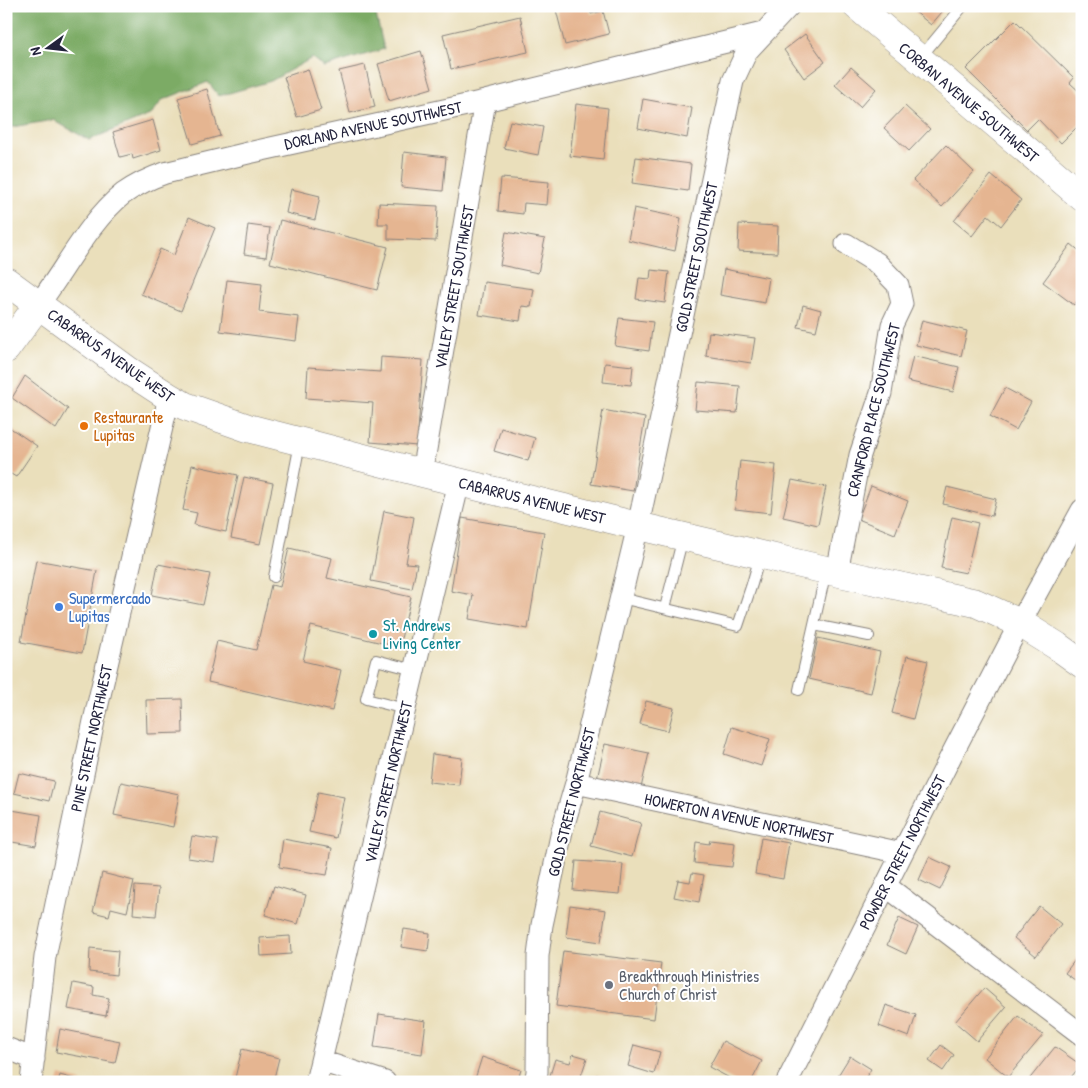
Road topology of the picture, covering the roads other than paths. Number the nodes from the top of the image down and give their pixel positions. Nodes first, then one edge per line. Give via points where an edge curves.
1 (789, 6) edge
2 (857, 6) edge
3 (963, 6) edge
4 (763, 33) junction
5 (919, 59) junction
6 (485, 101) junction
7 (1082, 197) edge
8 (846, 244) dead end
9 (6, 281) edge
10 (38, 305) junction
11 (6, 349) edge
12 (168, 397) junction
13 (300, 442) junction
14 (422, 473) junction
15 (459, 482) junction
16 (1082, 510) edge
17 (638, 526) junction
18 (683, 536) junction
19 (760, 554) junction
20 (831, 571) junction
21 (274, 577) dead end
22 (621, 598) junction
23 (665, 608) junction
24 (1020, 623) junction
25 (814, 625) junction
26 (869, 636) dead end
27 (1082, 664) edge
28 (414, 670) junction
29 (799, 690) dead end
30 (405, 709) junction
31 (576, 783) junction
32 (902, 853) junction
33 (886, 886) junction
34 (1082, 1035) edge
35 (6, 1048) edge
36 (34, 1059) junction
37 (322, 1061) junction
38 (31, 1082) edge
39 (316, 1082) edge
40 (384, 1082) edge
41 (535, 1082) edge
42 (787, 1082) edge

1 - 4 street, GOLD STREET SOUTHWEST
2 - 5 main road, CORBAN AVENUE SOUTHWEST
3 - 5 lane
4 - 6 street, DORLAND AVENUE SOUTHWEST
4 - 17 street, GOLD STREET SOUTHWEST via 747,51 733,81
5 - 7 main road, CORBAN AVENUE SOUTHWEST
6 - 10 street, DORLAND AVENUE SOUTHWEST via 248,153 145,181 111,205
6 - 14 street, VALLEY STREET SOUTHWEST
8 - 20 street, CRANFORD PLACE SOUTHWEST via 877,263 898,285 902,304 892,325 881,393 860,455
9 - 10 main road, CABARRUS AVENUE WEST
10 - 11 main road
10 - 12 main road, CABARRUS AVENUE WEST
12 - 13 main road, CABARRUS AVENUE WEST via 248,428
12 - 36 street, PINE STREET NORTHWEST via 94,720 45,957
13 - 14 main road, CABARRUS AVENUE WEST
13 - 21 lane
14 - 15 main road, CABARRUS AVENUE WEST
15 - 17 main road, CABARRUS AVENUE WEST
15 - 28 street, VALLEY STREET NORTHWEST
16 - 24 street, POWDER STREET NORTHWEST
17 - 18 main road, CABARRUS AVENUE WEST
17 - 22 street, GOLD STREET NORTHWEST
18 - 19 main road, CABARRUS AVENUE WEST
18 - 23 lane
19 - 20 main road, CABARRUS AVENUE WEST
19 - 23 lane via 738,626
20 - 24 main road, CABARRUS AVENUE WEST via 976,602
20 - 25 lane
22 - 23 lane
22 - 31 street, GOLD STREET NORTHWEST
24 - 27 main road, CABARRUS AVENUE WEST
24 - 32 street, POWDER STREET NORTHWEST
25 - 26 lane
25 - 29 lane
28 - 30 street, VALLEY STREET NORTHWEST
28 - 30 lane via 376,660 366,699
30 - 37 street, VALLEY STREET NORTHWEST
31 - 32 street, HOWERTON AVENUE NORTHWEST
31 - 41 street, GOLD STREET NORTHWEST via 542,925 538,956
32 - 33 street, POWDER STREET NORTHWEST
33 - 34 street
33 - 42 street, POWDER STREET NORTHWEST
35 - 36 street
36 - 38 street, PINE STREET NORTHWEST
37 - 39 street, VALLEY STREET NORTHWEST
37 - 40 street

